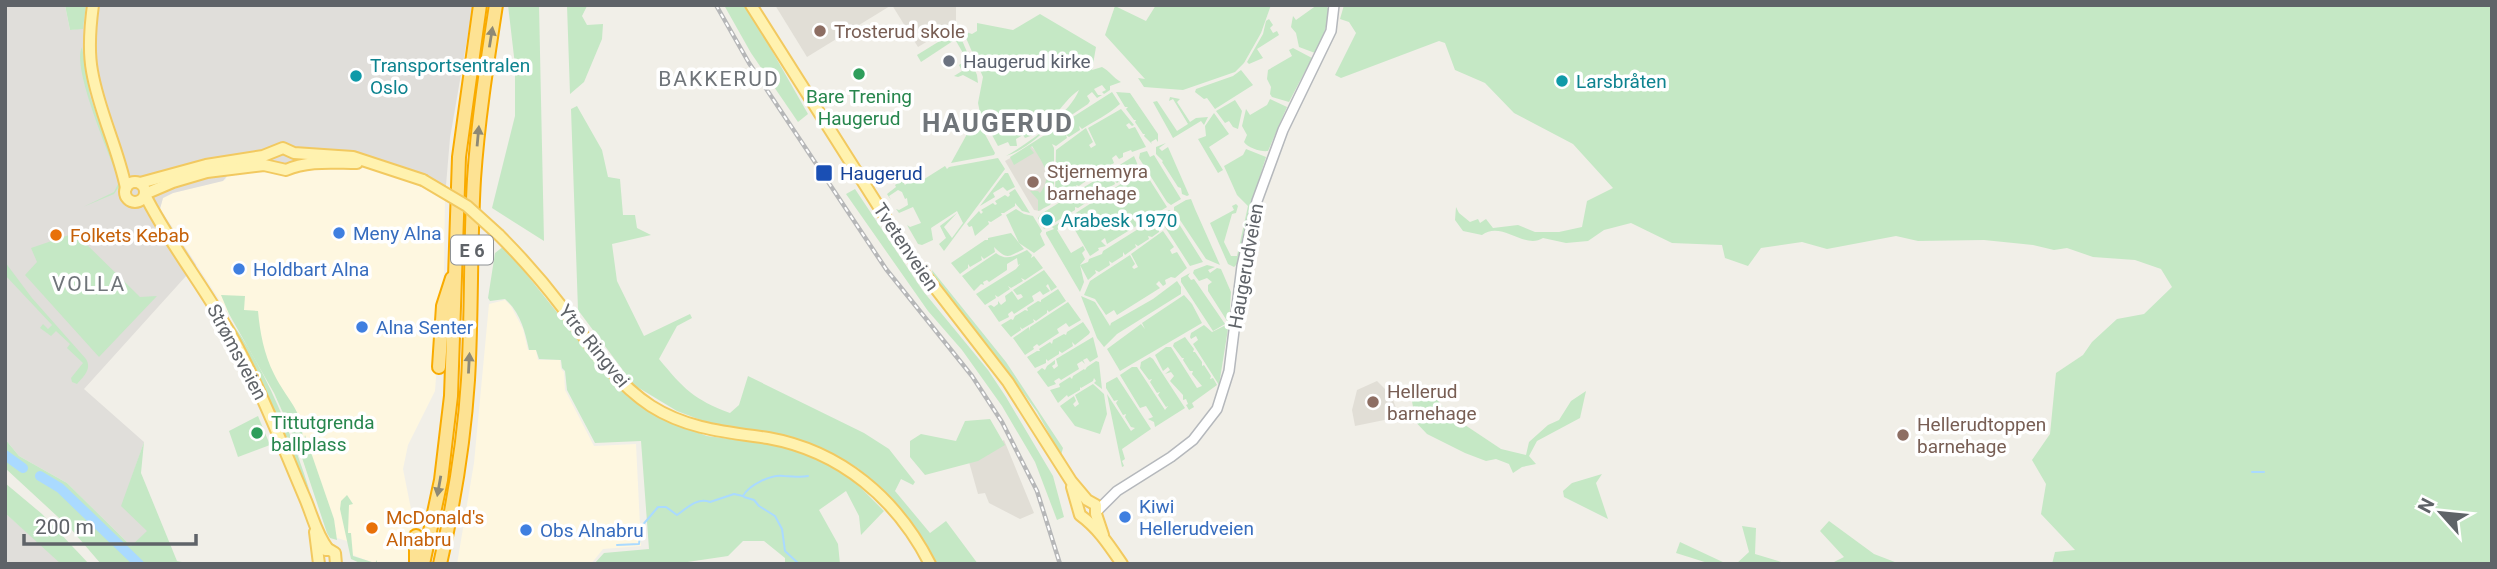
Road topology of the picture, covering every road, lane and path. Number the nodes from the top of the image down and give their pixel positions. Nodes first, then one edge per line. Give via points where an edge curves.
1 (93, 5) edge
2 (480, 5) edge
3 (496, 5) edge
4 (751, 5) edge
5 (1334, 5) edge
6 (276, 152) junction
7 (294, 153) junction
8 (373, 163) junction
9 (276, 166) junction
10 (293, 166) junction
11 (134, 184) junction
12 (145, 195) junction
13 (135, 202) junction
14 (160, 226) junction
15 (456, 266) junction
16 (439, 367) dead end
17 (1070, 481) junction
18 (1092, 509) junction
19 (315, 526) junction
20 (415, 536) dead end
21 (328, 550) junction
22 (318, 561) edge
23 (340, 562) edge
24 (416, 564) edge
25 (423, 564) edge
26 (440, 564) edge
27 (930, 564) edge
28 (1122, 564) edge

1 - 11 main road via 93,78 122,164
2 - 15 highway, E 6 via 458,166
26 -> 3 highway, E 6 via 465,415 474,178
4 - 17 main road, Tvetenveien via 903,246 1008,382
5 - 18 street, Haugerudveien via 1331,31 1283,130 1259,193 1242,266 1226,384 1217,409 1179,452
6 - 7 main road via 286,148
6 - 9 main road
6 - 11 main road
7 - 8 main road, Ytre Ringvei
7 - 10 main road
8 - 10 main road, Ytre Ringvei
8 - 27 main road, Ytre Ringvei, bridge via 424,180 467,206 547,288 604,363 636,395 693,426 787,442 841,465 897,512
9 - 10 main road via 286,170
9 - 12 main road via 207,173
11 - 12 main road, Strømsveien via 144,187
11 - 13 main road, Strømsveien via 127,198
12 - 13 main road
12 - 14 main road, Strømsveien
13 - 14 main road, Strømsveien
14 - 19 main road, Strømsveien via 239,350
15 - 16 highway via 443,306
15 -> 25 highway, E 6 via 449,419
17 - 18 main road, Tvetenveien
17 - 18 main road, Tvetenveien via 1080,515
18 - 28 main road, Tvetenveien
19 - 21 main road, Strømsveien
19 - 22 main road, Strømsveien
20 - 24 highway
21 - 22 main road via 321,552
21 - 23 main road, Strømsveien

